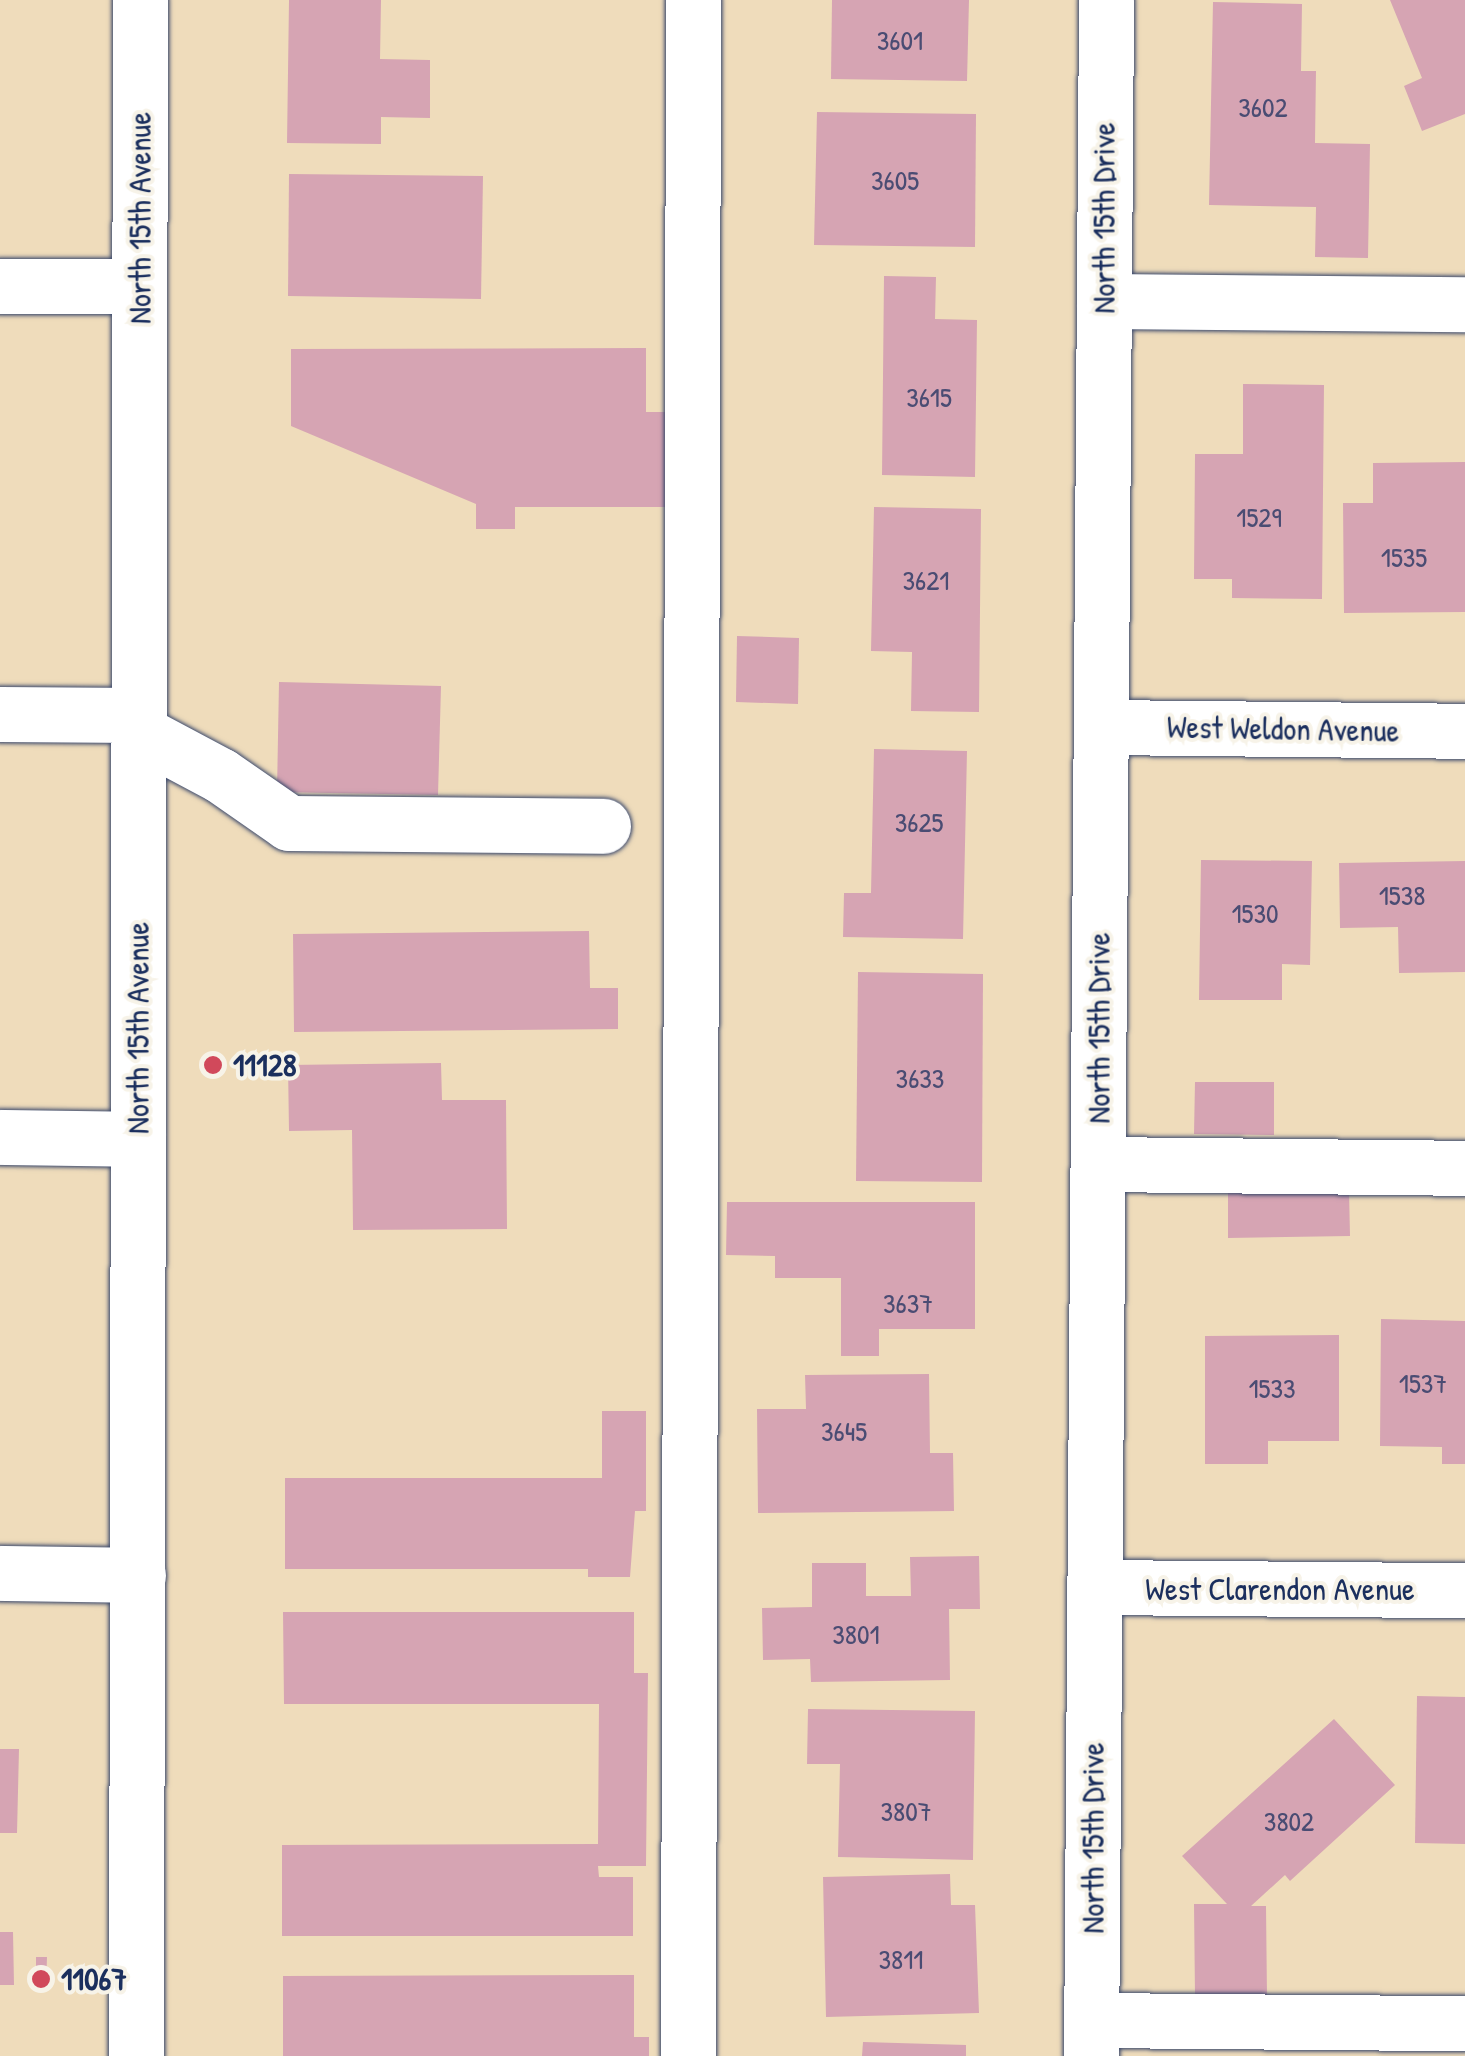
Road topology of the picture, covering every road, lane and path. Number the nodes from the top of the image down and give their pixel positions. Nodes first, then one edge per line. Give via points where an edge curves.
1 (140, 0) edge
2 (693, 0) edge
3 (1106, 0) edge
4 (0, 286) edge
5 (140, 286) junction
6 (1104, 301) junction
7 (1465, 304) edge
8 (0, 714) edge
9 (140, 723) junction
10 (1101, 727) junction
11 (1465, 731) edge
12 (604, 826) dead end
13 (0, 1137) edge
14 (138, 1139) junction
15 (1098, 1164) junction
16 (1465, 1168) edge
17 (0, 1573) edge
18 (138, 1575) junction
19 (1094, 1587) junction
20 (1465, 1590) edge
21 (1465, 2022) edge
22 (1091, 2038) edge
23 (136, 2056) edge
24 (688, 2056) edge

1 - 5 street, North 15th Avenue
2 - 24 street
3 - 6 street, North 15th Drive
4 - 5 street
5 - 9 street, North 15th Avenue
6 - 7 street
6 - 10 street, North 15th Drive
8 - 9 street
9 - 12 street via 288,824
9 - 14 street, North 15th Avenue
10 - 11 street, West Weldon Avenue
10 - 15 street, North 15th Drive
13 - 14 street
14 - 18 street, North 15th Avenue
15 - 16 street
15 - 19 street, North 15th Drive
17 - 18 street
18 - 23 street, North 15th Avenue
19 - 20 street, West Clarendon Avenue
19 - 22 street, North 15th Drive
21 - 22 street

